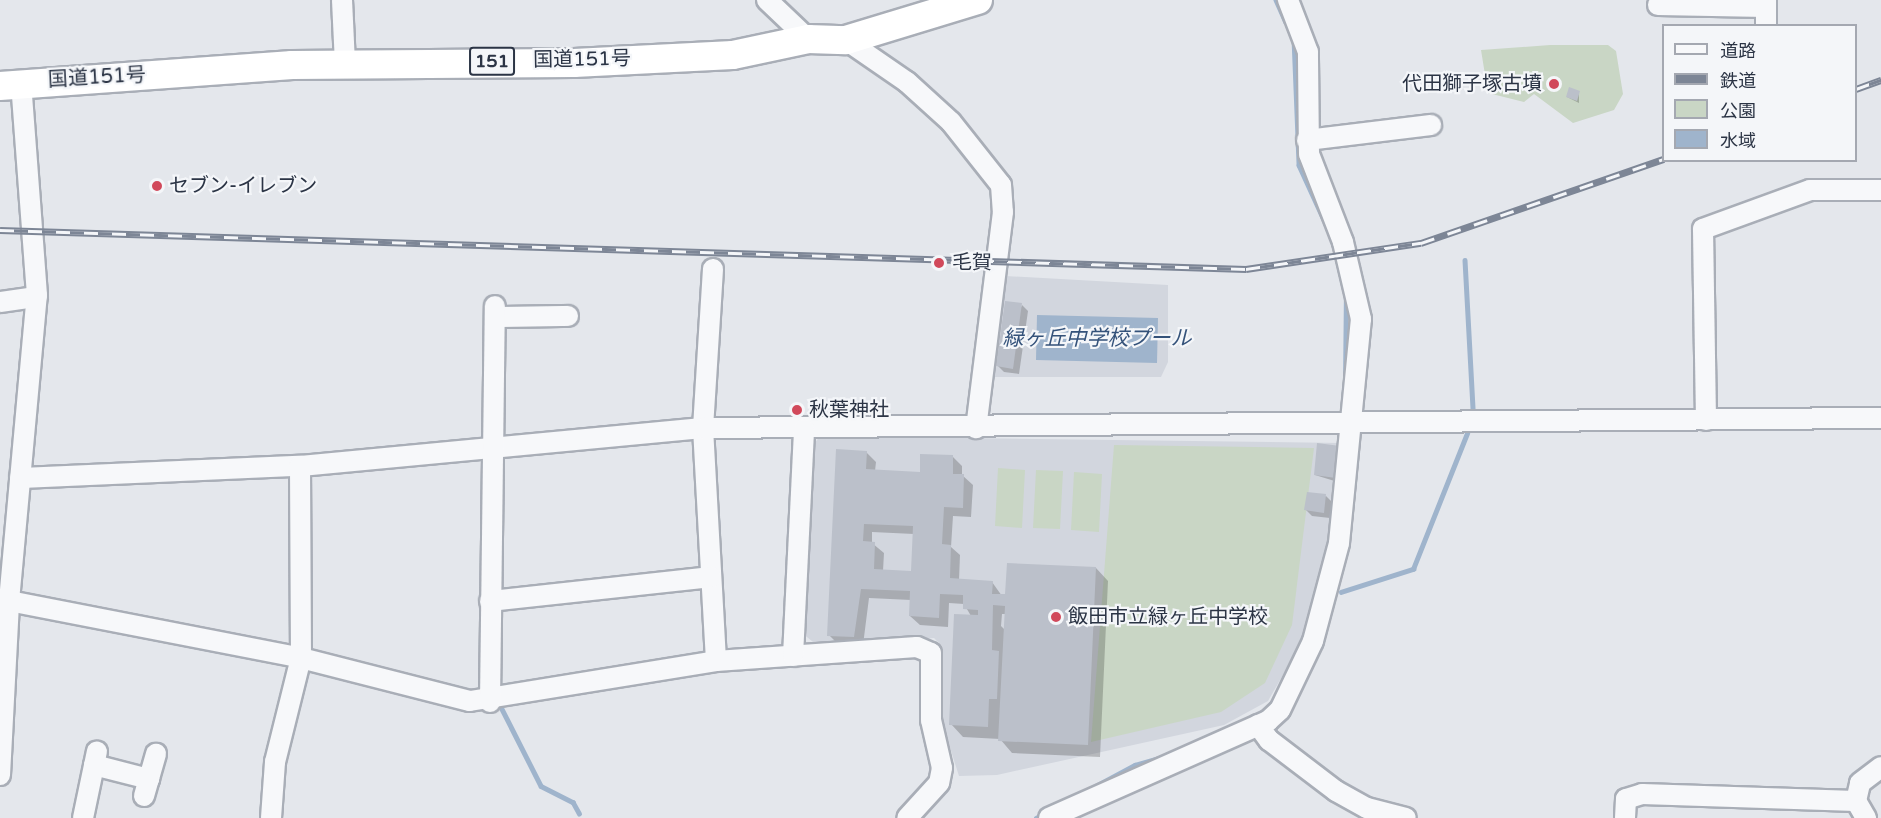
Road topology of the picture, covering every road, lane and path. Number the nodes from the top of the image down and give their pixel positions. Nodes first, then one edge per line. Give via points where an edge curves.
1 (342, 0) edge
2 (767, 0) edge
3 (978, 0) edge
4 (1288, 0) edge
5 (1658, 5) dead end
6 (1766, 11) edge
7 (808, 39) junction
8 (846, 40) junction
9 (345, 63) junction
10 (10, 84) edge
11 (1431, 125) dead end
12 (1307, 140) junction
13 (1881, 189) edge
14 (713, 269) dead end
15 (37, 297) junction
16 (0, 302) edge
17 (568, 316) dead end
18 (1881, 418) edge
19 (1706, 420) junction
20 (1351, 423) junction
21 (703, 428) junction
22 (976, 428) junction
23 (804, 429) junction
24 (490, 447) junction
25 (300, 466) junction
26 (20, 478) junction
27 (711, 577) junction
28 (9, 601) junction
29 (490, 601) junction
30 (4, 630) edge
31 (793, 656) junction
32 (301, 658) junction
33 (716, 661) junction
34 (490, 702) junction
35 (1258, 725) junction
36 (156, 754) dead end
37 (1881, 767) edge
38 (0, 775) edge
39 (1856, 801) junction
40 (83, 818) edge
41 (271, 818) edge
42 (907, 818) edge
43 (1049, 818) edge
44 (1406, 818) edge
45 (1625, 818) edge
46 (1866, 818) edge

1 - 9 street
2 - 7 street
3 - 8 highway, 国道151号 / 151
4 - 12 street via 1308,52
5 - 6 street
7 - 8 highway, 国道151号 / 151
7 - 9 highway, 国道151号 / 151 via 733,55 574,63
8 - 22 street via 907,82 951,122 1001,185 1003,212
9 - 10 highway, 国道151号 / 151
10 - 15 street
11 - 12 street
12 - 20 street via 1315,179 1343,242 1361,319
13 - 19 street via 1810,190 1703,229
14 - 21 street
15 - 16 street
15 - 26 street
17 - 24 street via 495,312
18 - 19 street
19 - 20 street
20 - 22 street
20 - 35 street via 1340,543 1313,641 1280,710
21 - 23 street
21 - 24 street
21 - 27 street
22 - 23 street
23 - 31 street
24 - 25 street
24 - 29 street
25 - 26 street
25 - 32 street
26 - 28 street
27 - 29 street
27 - 33 street
28 - 30 street
28 - 32 street
29 - 34 street
30 - 38 street
31 - 33 street
31 - 42 street via 900,647 931,653 931,720 941,775
32 - 34 street
32 - 41 street via 275,762
33 - 34 street
35 - 43 street
35 - 44 street via 1269,740 1336,791 1366,808
36 - 40 street via 147,788 96,758
37 - 39 street via 1860,783
39 - 45 street via 1642,794 1626,799
39 - 46 street

